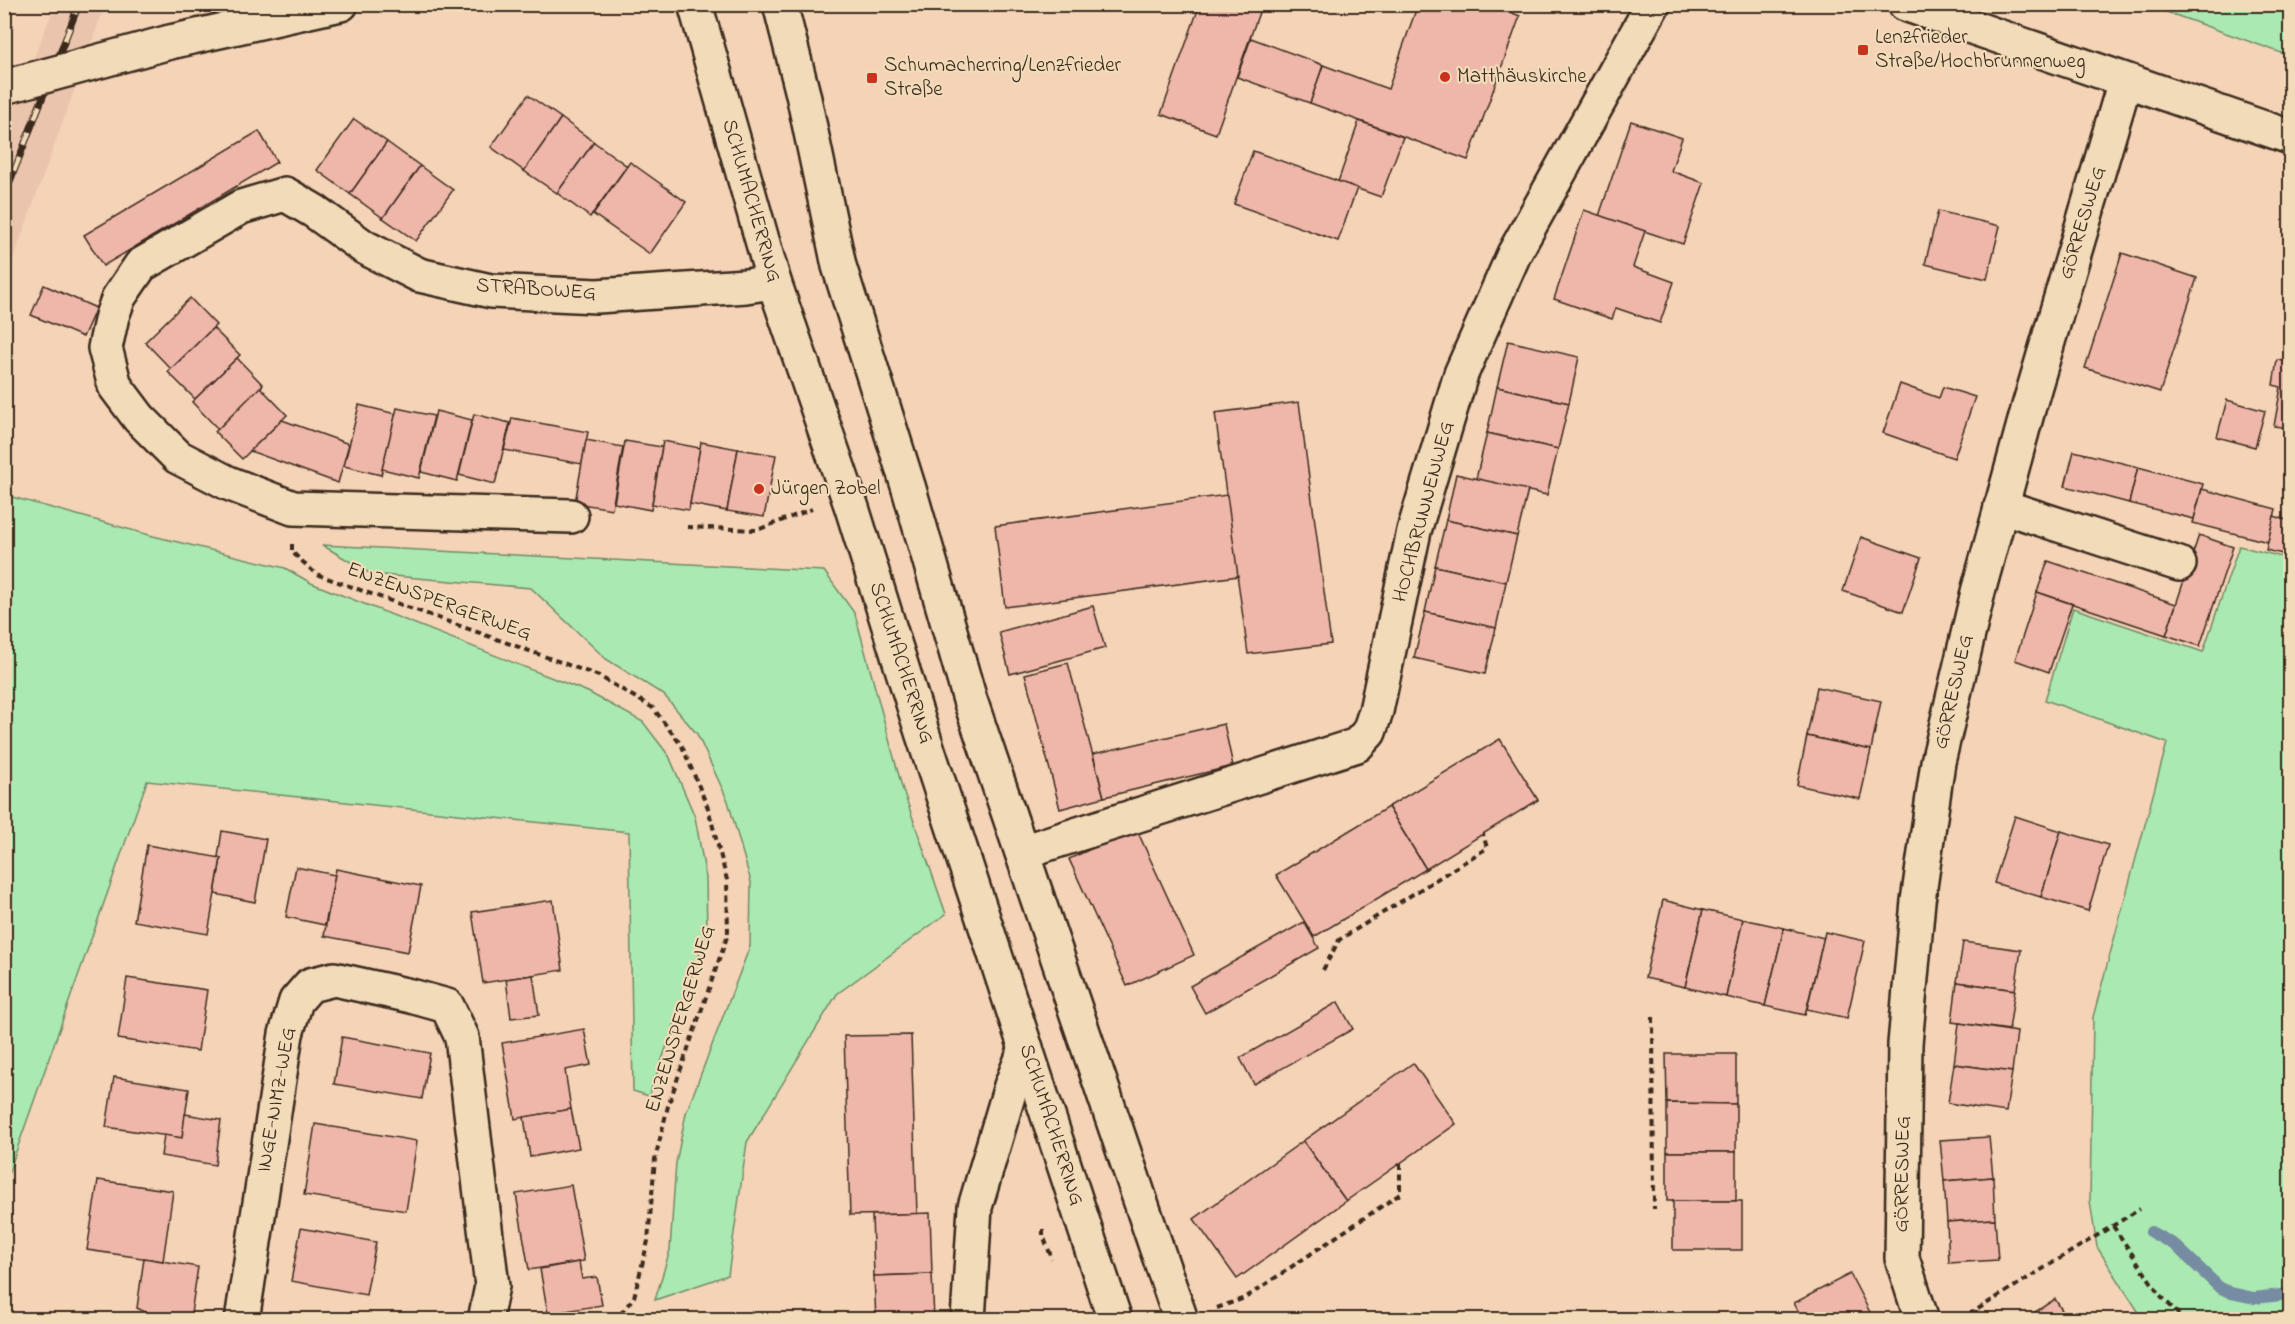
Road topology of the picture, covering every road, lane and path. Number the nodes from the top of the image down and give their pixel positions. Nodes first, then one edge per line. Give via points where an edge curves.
1 (341, 4) edge
2 (695, 4) edge
3 (780, 4) edge
4 (1653, 4) edge
5 (1905, 4) edge
6 (2125, 81) junction
7 (4, 87) edge
8 (2290, 137) edge
9 (774, 282) junction
10 (2001, 506) junction
11 (293, 507) junction
12 (812, 509) dead end
13 (571, 516) dead end
14 (687, 527) dead end
15 (2179, 564) dead end
16 (1484, 834) dead end
17 (1022, 852) junction
18 (1323, 970) dead end
19 (1653, 1017) dead end
20 (1026, 1048) junction
21 (1400, 1163) dead end
22 (1654, 1209) dead end
23 (2140, 1209) dead end
24 (2113, 1226) junction
25 (1195, 1315) edge
26 (242, 1320) edge
27 (485, 1320) edge
28 (616, 1320) edge
29 (968, 1320) edge
30 (1115, 1320) edge
31 (1922, 1320) edge
32 (1960, 1320) edge
33 (2184, 1320) edge

1 - 7 street, bridge via 170,42
2 - 9 street, SCHUMACHERRING
3 - 17 street via 839,266 970,700
4 - 17 street, HOCHBRUNNENWEG via 1514,254 1461,374 1414,531 1369,732 1357,744
5 - 6 street
6 - 8 street
6 - 10 street, GÖRRESWEG
9 - 11 street, STRABOWEG via 597,296 491,291 419,275 364,247 285,194 241,207 141,265 119,297 105,348 115,386 139,418 178,457 228,483
9 - 20 street, SCHUMACHERRING via 852,508
10 - 15 street
10 - 31 street, GÖRRESWEG via 1938,762 1918,901 1905,1044 1902,1258
11 - 13 street, STRABOWEG
11 - 28 path, ENZENSPERGERWEG via 292,552 316,574 599,676 653,708 682,746 708,808 727,880 728,934 668,1107 655,1159 648,1241 634,1297
12 - 14 path via 757,530
16 - 18 path via 1487,848 1339,940
17 - 25 street
19 - 22 path
20 - 29 street via 975,1207
20 - 30 street, SCHUMACHERRING
21 - 25 path via 1400,1194 1245,1298
23 - 24 path
24 - 32 path
24 - 33 path via 2160,1295
26 - 27 street, INGE-NIMZ-WEG via 286,1034 296,1001 310,985 334,979 447,1006 462,1037 492,1286

